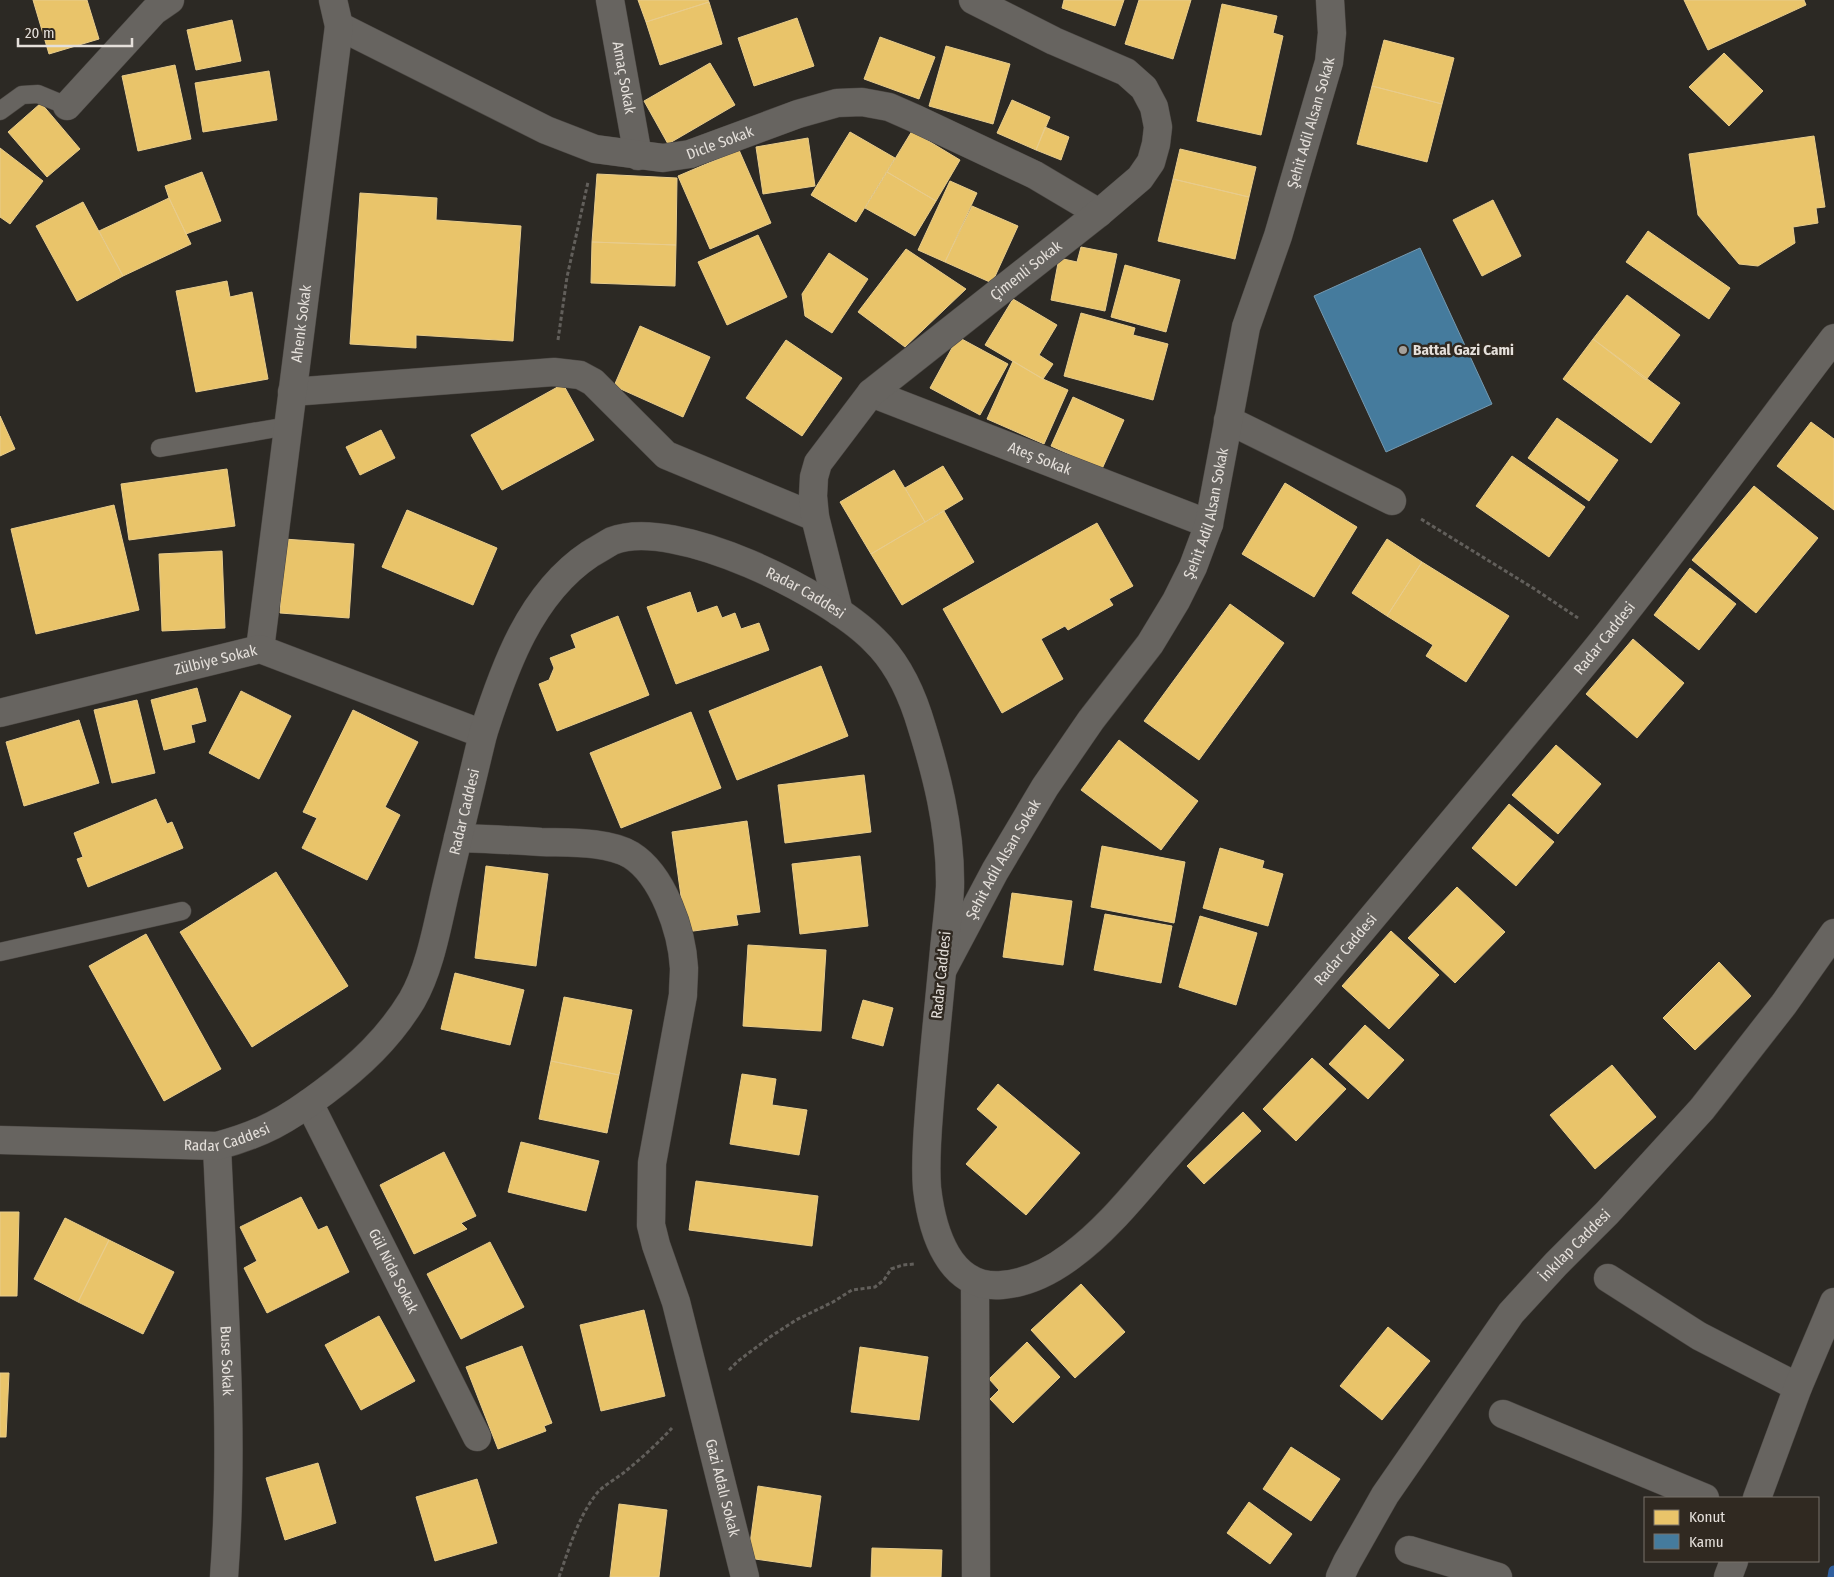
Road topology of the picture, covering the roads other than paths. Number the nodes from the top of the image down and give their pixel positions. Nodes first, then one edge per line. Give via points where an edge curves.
1 (170, 0) edge
2 (333, 0) edge
3 (610, 0) edge
4 (973, 0) edge
5 (1330, 0) edge
6 (339, 26) junction
7 (67, 106) joint
8 (0, 111) edge
9 (638, 156) junction
10 (1100, 213) junction
11 (1834, 338) edge
12 (292, 392) junction
13 (871, 393) junction
14 (1228, 420) junction
15 (288, 426) junction
16 (160, 448) dead end
17 (1392, 501) road end
18 (815, 517) junction
19 (1209, 524) junction
20 (839, 612) junction
21 (260, 649) junction
22 (0, 713) edge
23 (483, 734) junction
24 (458, 838) junction
25 (182, 910) dead end
26 (1834, 933) edge
27 (0, 952) edge
28 (943, 968) junction
29 (309, 1103) junction
30 (0, 1140) edge
31 (217, 1146) junction
32 (1608, 1278) dead end
33 (975, 1283) junction
34 (1834, 1302) edge
35 (1798, 1387) junction
36 (1503, 1414) dead end
37 (477, 1437) dead end
38 (1703, 1497) edge
39 (1757, 1497) edge
40 (1409, 1550) dead end
41 (1734, 1562) edge
42 (224, 1577) edge
43 (745, 1577) edge
44 (976, 1577) edge
45 (1340, 1577) edge
46 (1498, 1577) edge
47 (1728, 1577) edge

1 - 7 street via 154,11
2 - 6 street, Ahenk Sokak
3 - 9 street, Amaç Sokak
4 - 10 street, Çimenli Sokak via 1054,41 1126,72 1144,88 1154,107 1158,127 1151,162 1140,178
5 - 14 street, Şehit Adil Alsan Sokak via 1332,33 1329,62 1278,236 1246,327
6 - 9 street, Dicle Sokak via 546,130 594,149
6 - 12 street, Ahenk Sokak
7 - 8 lane via 30,94 22,95
9 - 10 street, Dicle Sokak via 663,158 690,154 798,114 837,103 862,102 889,107 970,144 1035,175
10 - 13 street, Çimenli Sokak
11 - 33 street, Radar Caddesi via 1606,637 1250,1063 1124,1205 1070,1257 1042,1274 1019,1283 995,1287
12 - 15 street, Ahenk Sokak
12 - 18 street via 554,372 580,375 593,382 666,455
13 - 18 street, Çimenli Sokak via 818,462 813,496
13 - 19 street, Ateş Sokak
14 - 17 street
14 - 19 street, Şehit Adil Alsan Sokak
15 - 16 lane
15 - 21 street, Ahenk Sokak
18 - 20 street, Çimenli Sokak
19 - 28 street, Şehit Adil Alsan Sokak via 1193,567 1156,635 1045,787
20 - 23 street, Radar Caddesi via 783,580 719,551 681,540 639,535 611,541 562,577 542,602 514,648
20 - 28 street, Radar Caddesi via 872,637 890,657 915,706 941,791 950,887
21 - 22 street, Zülbiye Sokak
21 - 23 street, Zülbiye Sokak
23 - 24 street, Radar Caddesi
24 - 29 street, Radar Caddesi via 431,952 413,998 394,1027 369,1055
24 - 43 street, Gazi Adalı Sokak via 587,844 630,854 647,869 663,893 678,930 684,968 683,995 652,1163 651,1225 676,1302
25 - 27 lane
26 - 45 street, İnkılap Caddesi via 1784,1004 1702,1109 1511,1313 1385,1495
28 - 33 street, Radar Caddesi via 933,1062 927,1185 938,1239 950,1260
29 - 31 street, Radar Caddesi via 280,1123
29 - 37 street, Gül Nida Sokak
30 - 31 street, Radar Caddesi
31 - 42 street, Buse Sokak via 229,1464
32 - 35 street via 1699,1336
33 - 44 street
34 - 35 street
35 - 39 street
36 - 38 street
40 - 46 street
41 - 47 street

